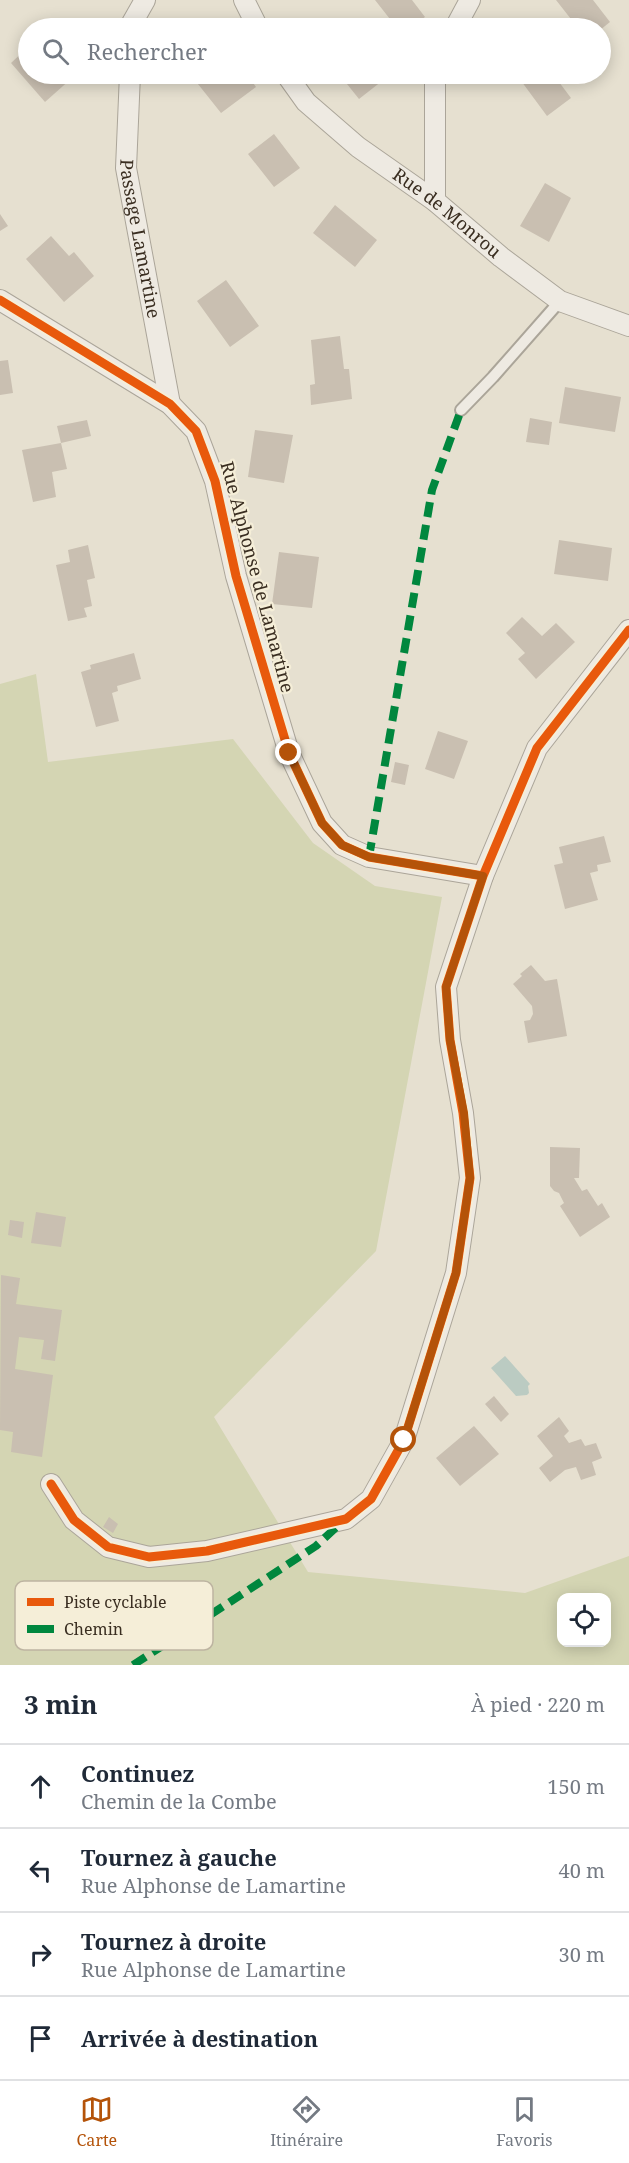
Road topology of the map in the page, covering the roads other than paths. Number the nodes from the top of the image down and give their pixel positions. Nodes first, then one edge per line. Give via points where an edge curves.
1 (145, 0) edge
2 (244, 0) edge
3 (470, 0) edge
4 (135, 18) edge
5 (253, 18) edge
6 (460, 18) edge
7 (130, 84) edge
8 (293, 84) edge
9 (435, 84) edge
10 (435, 201) junction
11 (0, 300) edge
12 (560, 301) junction
13 (629, 326) edge
14 (170, 404) junction
15 (461, 410) dead end
16 (629, 630) edge
17 (483, 876) junction
18 (51, 1485) dead end

1 - 4 street
2 - 5 street
3 - 6 street
7 - 14 street, Passage Lamartine via 126,168
8 - 10 street, Rue de Monrou via 306,102 349,139
9 - 10 street
10 - 12 street, Rue de Monrou
11 - 14 street, Rue Alphonse de Lamartine
12 - 13 street, Rue de Monrou
12 - 15 lane
14 - 17 street, Rue Alphonse de Lamartine via 196,431 216,481 236,576 286,742 322,823 342,845 369,857
16 - 17 street via 537,747
17 - 18 street via 446,987 470,1178 456,1273 404,1440 371,1499 346,1519 207,1551 149,1557 108,1547 74,1520

